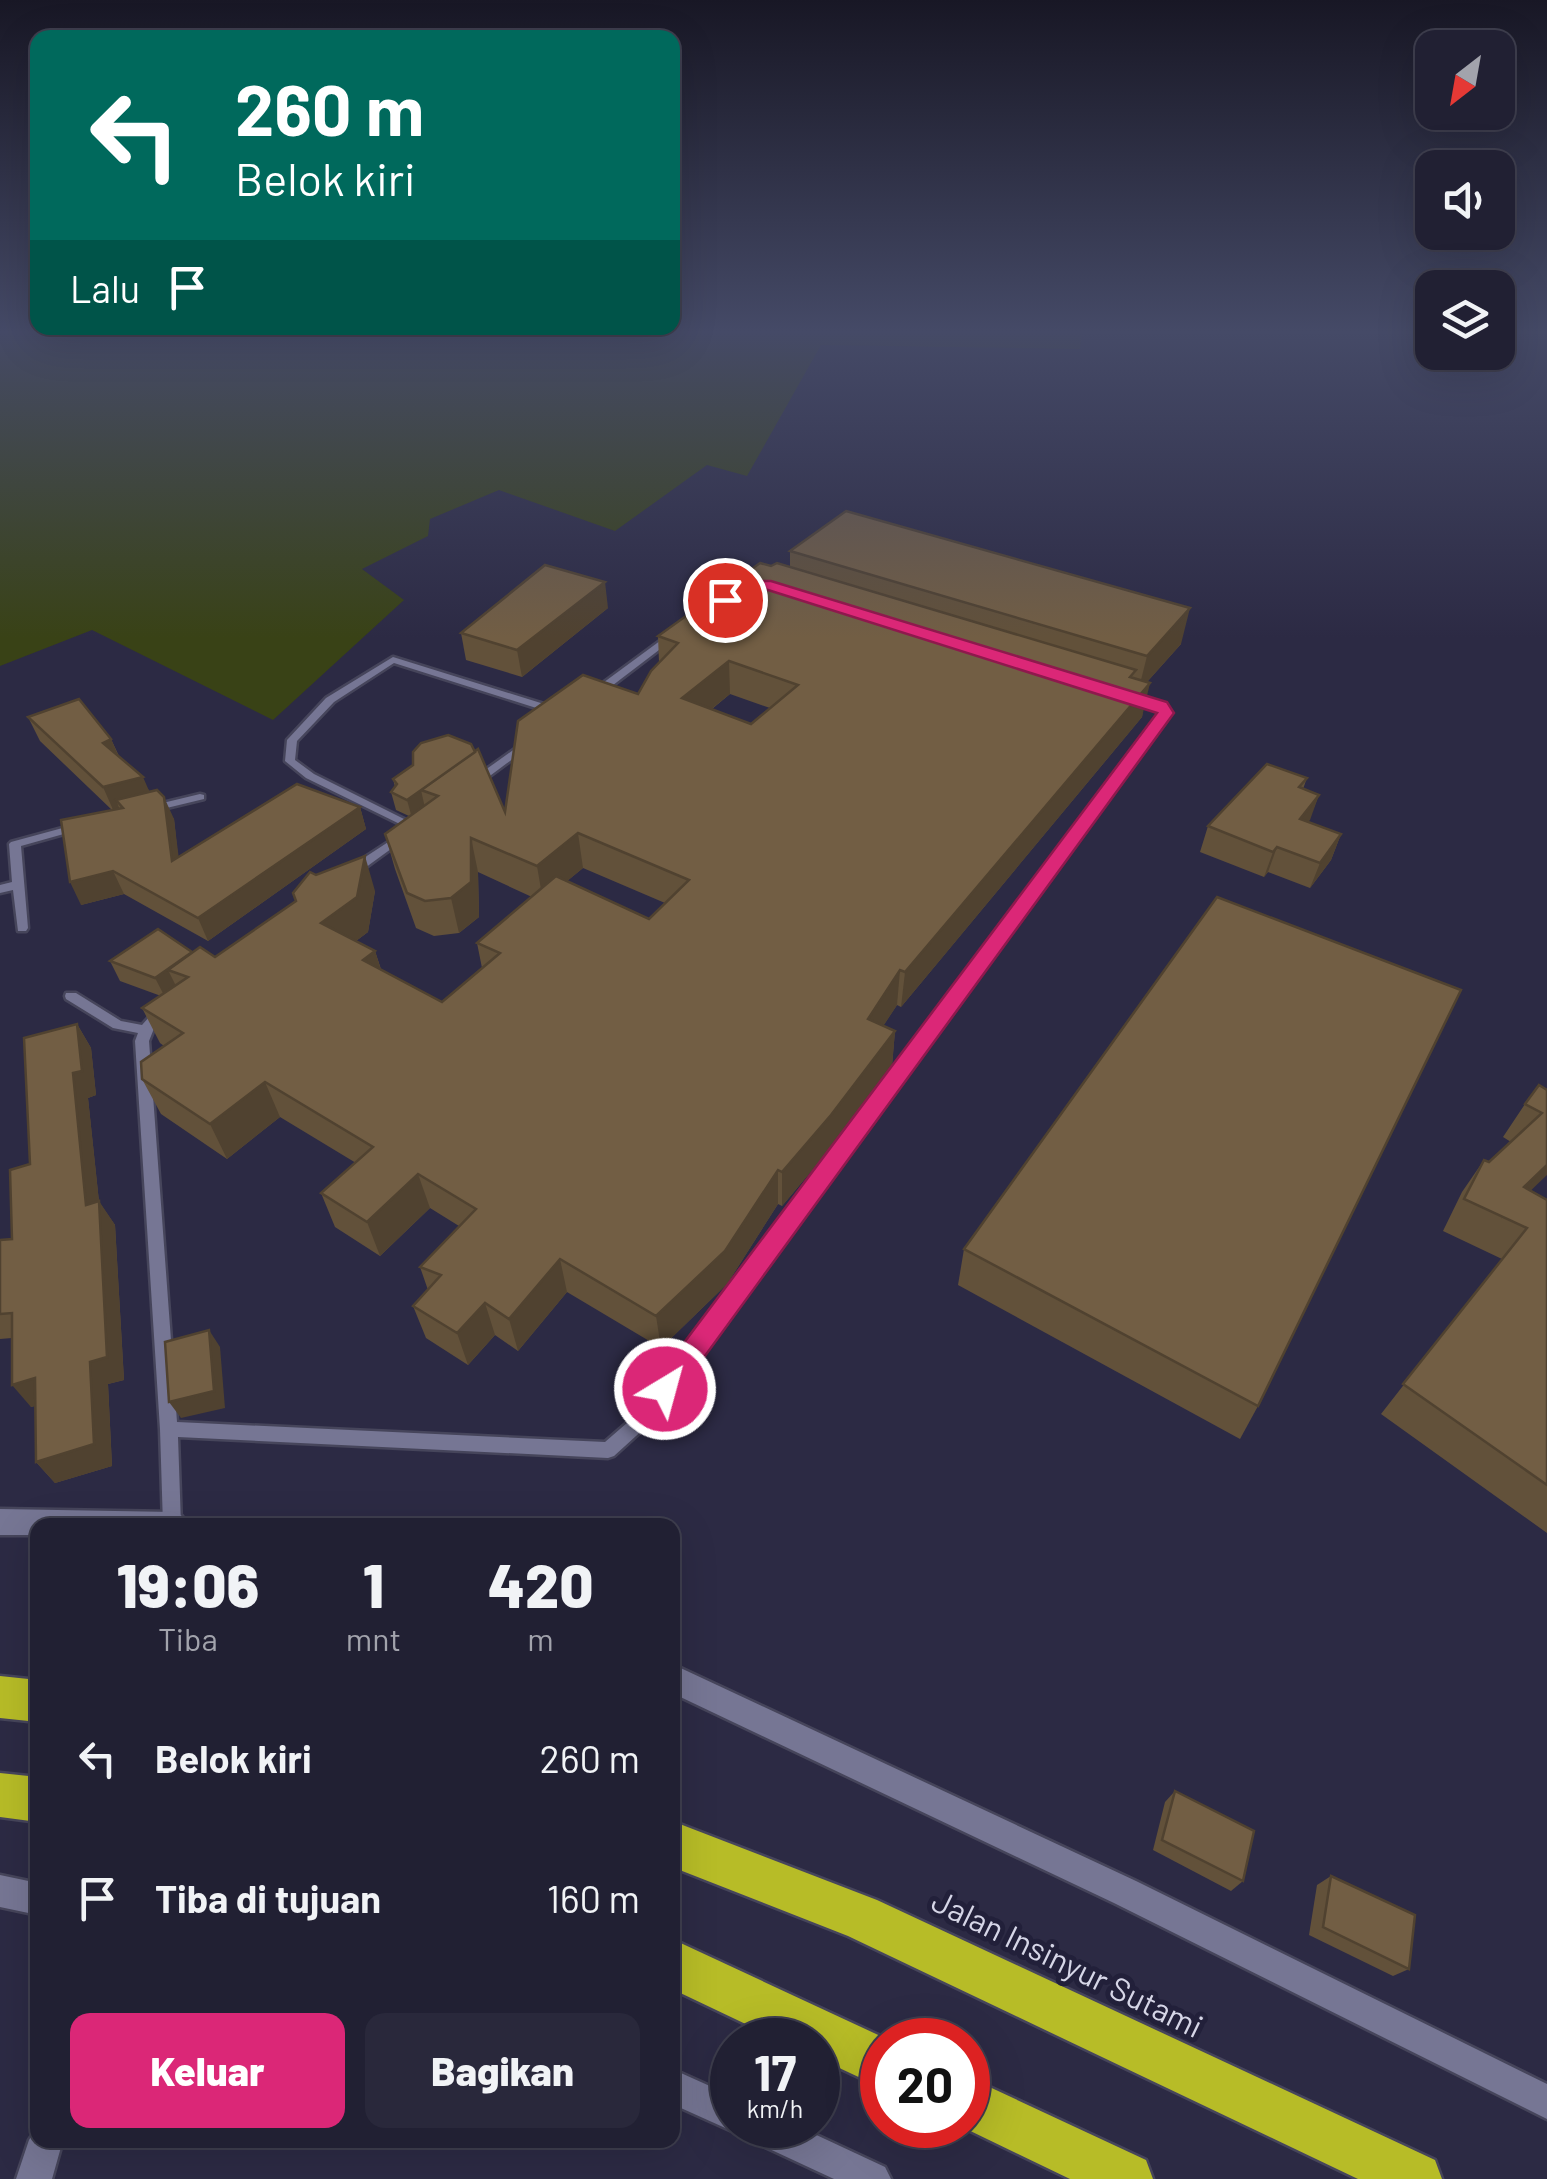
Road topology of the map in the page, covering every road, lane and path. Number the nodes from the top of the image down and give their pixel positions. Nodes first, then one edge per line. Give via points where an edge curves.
1 (681, 630) edge
2 (1104, 688) edge
3 (582, 704) edge
4 (552, 725) edge
5 (537, 736) edge
6 (460, 793) edge
7 (200, 797) dead end
8 (129, 814) edge
9 (429, 816) edge
10 (94, 822) edge
11 (414, 827) junction
12 (15, 862) junction
13 (0, 866) edge
14 (349, 874) edge
15 (17, 885) junction
16 (0, 889) edge
17 (22, 928) dead end
18 (71, 996) dead end
19 (172, 1004) edge
20 (145, 1030) junction
21 (169, 1429) junction
22 (173, 1518) edge
23 (0, 1522) edge
24 (30, 1523) edge
25 (680, 1682) edge
26 (0, 1697) edge
27 (30, 1700) edge
28 (0, 1795) edge
29 (30, 1799) edge
30 (680, 1847) edge
31 (0, 1891) edge
32 (30, 1897) edge
33 (680, 1967) edge
34 (860, 2053) edge
35 (680, 2090) edge
36 (1547, 2102) edge
37 (710, 2104) edge
38 (990, 2114) edge
39 (44, 2148) edge
40 (806, 2148) edge
41 (34, 2179) edge
42 (873, 2179) edge
43 (1127, 2179) edge
44 (1416, 2179) edge

1 - 3 lane
2 - 21 lane via 1165,713 620,1444 608,1450
4 - 11 lane via 568,714 393,660 330,700 292,740 288,757 310,776
5 - 6 lane
7 - 8 lane
9 - 11 lane
10 - 12 lane via 18,842
11 - 14 lane
12 - 13 lane
12 - 15 lane
15 - 16 lane
15 - 17 lane
18 - 20 lane via 118,1025
19 - 20 lane
20 - 21 lane
21 - 22 lane
23 - 24 street
25 - 36 street
26 - 27 highway
28 - 29 highway
30 - 44 highway, Jalan Insinyur Sutami via 860,1917
31 - 32 street
33 - 34 highway
35 - 37 street
38 - 43 highway
39 - 41 street
40 - 42 street

